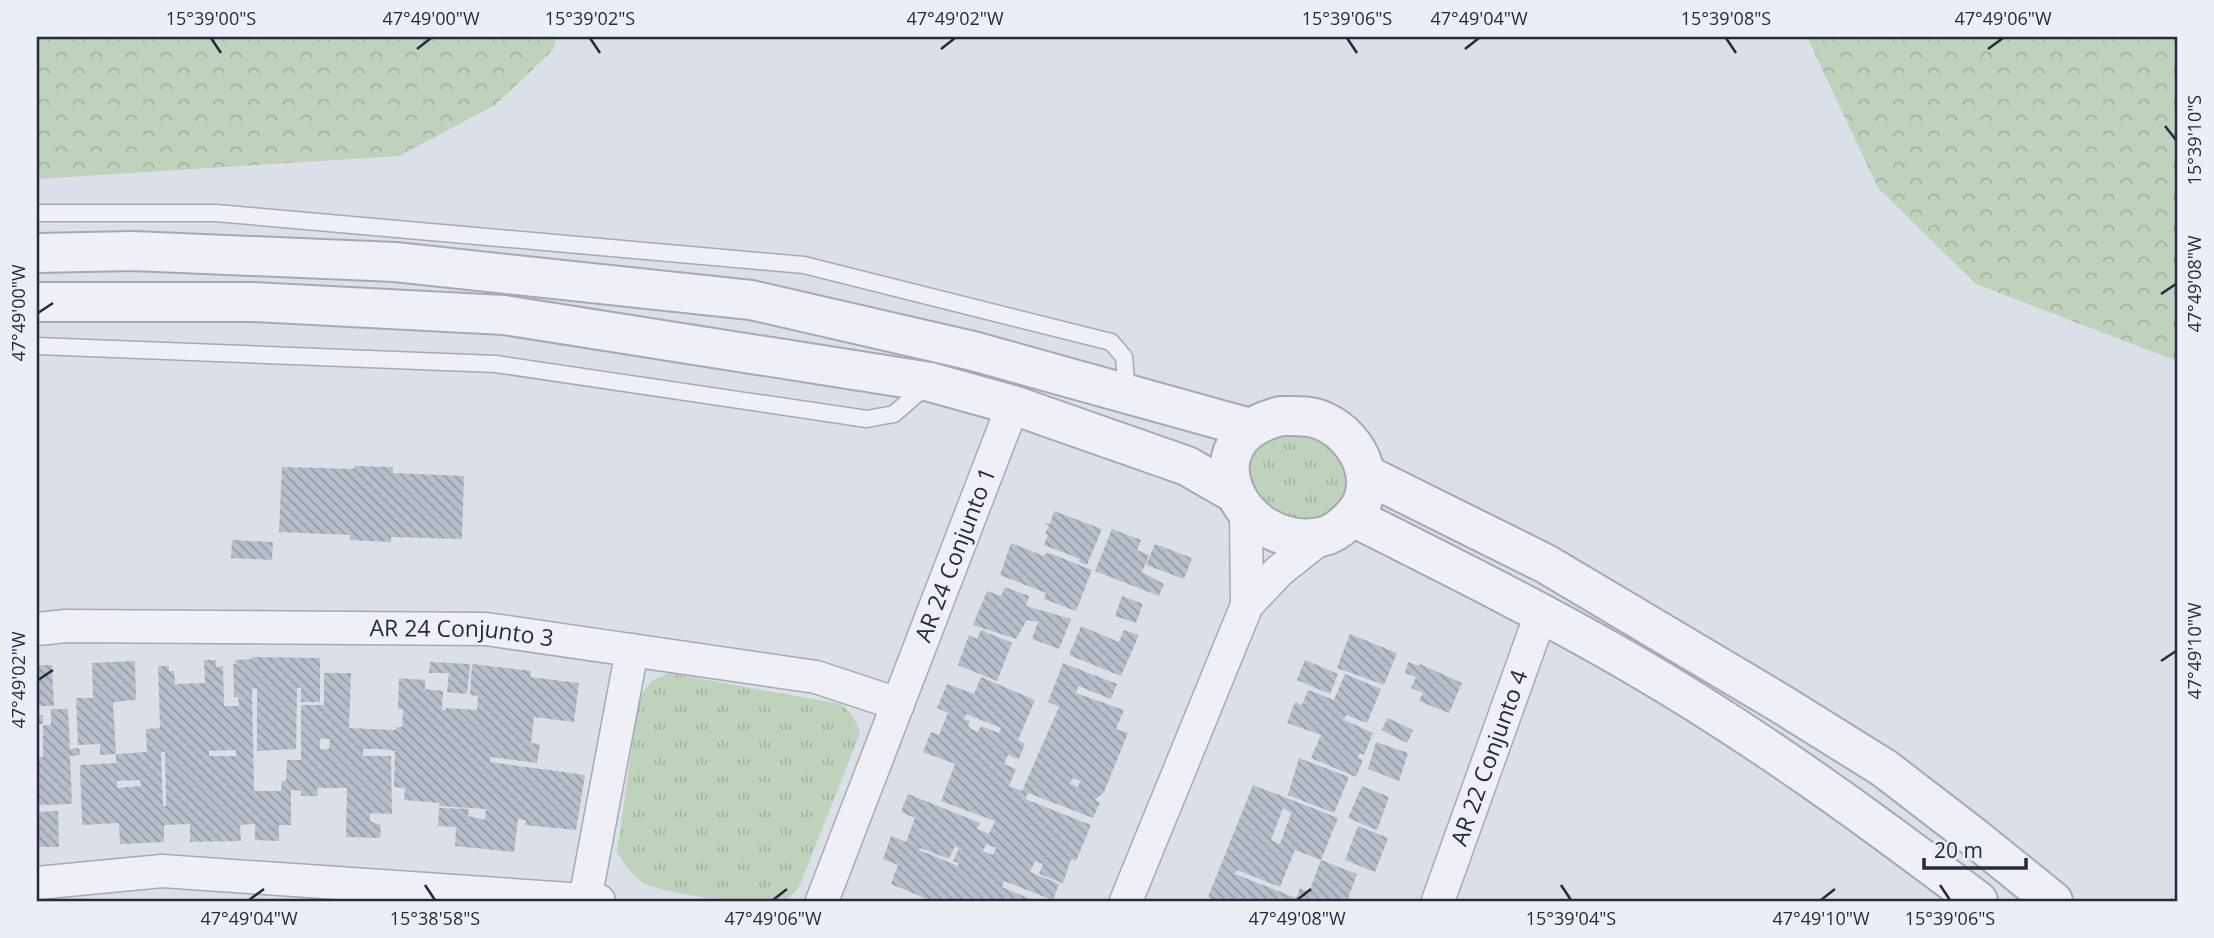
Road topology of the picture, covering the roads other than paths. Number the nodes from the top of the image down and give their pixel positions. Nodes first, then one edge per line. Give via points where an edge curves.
1 (37, 213) edge
2 (37, 253) edge
3 (37, 302) edge
4 (37, 346) edge
5 (930, 382) junction
6 (1127, 393) junction
7 (1013, 405) junction
8 (1250, 428) junction
9 (1367, 475) junction
10 (1240, 503) junction
11 (1338, 527) junction
12 (1247, 605) junction
13 (1541, 614) junction
14 (37, 629) edge
15 (632, 650) junction
16 (898, 704) junction
17 (37, 883) edge
18 (592, 901) edge
19 (822, 901) edge
20 (1126, 901) edge
21 (1438, 901) edge
22 (1978, 901) edge
23 (2053, 901) edge

1 - 6 lane via 216,213 804,265 1111,342 1125,357
2 - 6 street via 133,251 395,262 751,300 973,351
3 - 5 street via 253,302 504,315
4 - 5 lane via 496,364 867,419 894,414
5 - 7 street
6 - 8 street
7 - 10 street via 1187,466
7 - 16 street, AR 24 Conjunto 1
8 - 9 street via 1281,416 1321,419 1352,444
8 - 10 street via 1230,459 1230,478
9 - 11 street via 1362,502
9 - 23 street via 1546,564 1783,705 1884,768
10 - 11 street via 1268,528 1285,535
10 - 12 street
11 - 12 street via 1279,571
11 - 13 street
12 - 20 street
13 - 21 street, AR 22 Conjunto 4
13 - 22 street via 1764,746
14 - 15 street, AR 24 Conjunto 3 via 486,629
15 - 16 street, AR 24 Conjunto 3 via 816,677
15 - 18 street
16 - 19 street
17 - 18 street via 162,871

